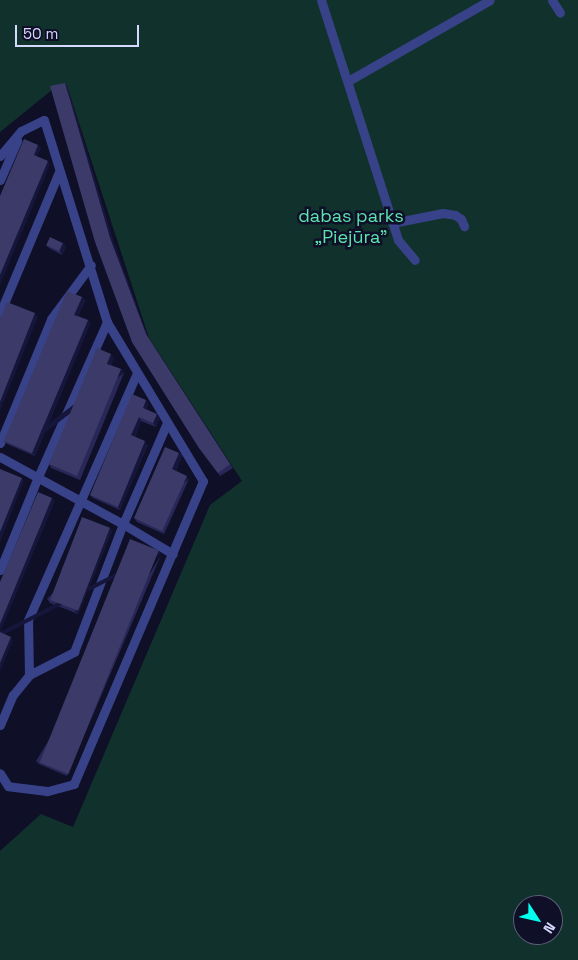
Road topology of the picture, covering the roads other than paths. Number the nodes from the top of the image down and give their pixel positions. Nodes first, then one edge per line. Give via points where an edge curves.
1 (321, 0) edge
2 (490, 0) edge
3 (552, 0) edge
4 (560, 13) dead end
5 (348, 81) junction
6 (21, 131) junction
7 (0, 156) edge
8 (59, 172) junction
9 (0, 180) edge
10 (392, 223) junction
11 (464, 226) dead end
12 (415, 260) dead end
13 (91, 265) junction
14 (0, 313) edge
15 (107, 322) junction
16 (137, 374) junction
17 (168, 423) junction
18 (0, 443) edge
19 (0, 457) edge
20 (38, 477) junction
21 (80, 500) junction
22 (123, 524) junction
23 (173, 554) junction
24 (0, 570) edge
25 (30, 675) junction
26 (0, 725) edge
27 (0, 773) edge
28 (4, 787) edge

1 - 5 lane
2 - 5 lane
3 - 4 lane
5 - 10 lane
6 - 7 lane
6 - 8 lane via 44,120
6 - 9 lane
8 - 13 lane
8 - 14 lane
10 - 11 lane via 443,213 455,215
10 - 12 lane via 403,249
13 - 15 lane
13 - 18 lane via 51,318
15 - 16 lane
15 - 20 lane
16 - 17 lane
16 - 21 lane
17 - 22 lane
17 - 23 lane via 203,481
19 - 20 lane
20 - 21 lane
20 - 24 lane
21 - 22 lane
21 - 25 lane via 28,620
22 - 23 lane
22 - 25 lane via 74,652
23 - 28 lane via 74,784 48,791
25 - 26 lane via 13,695
27 - 28 lane

